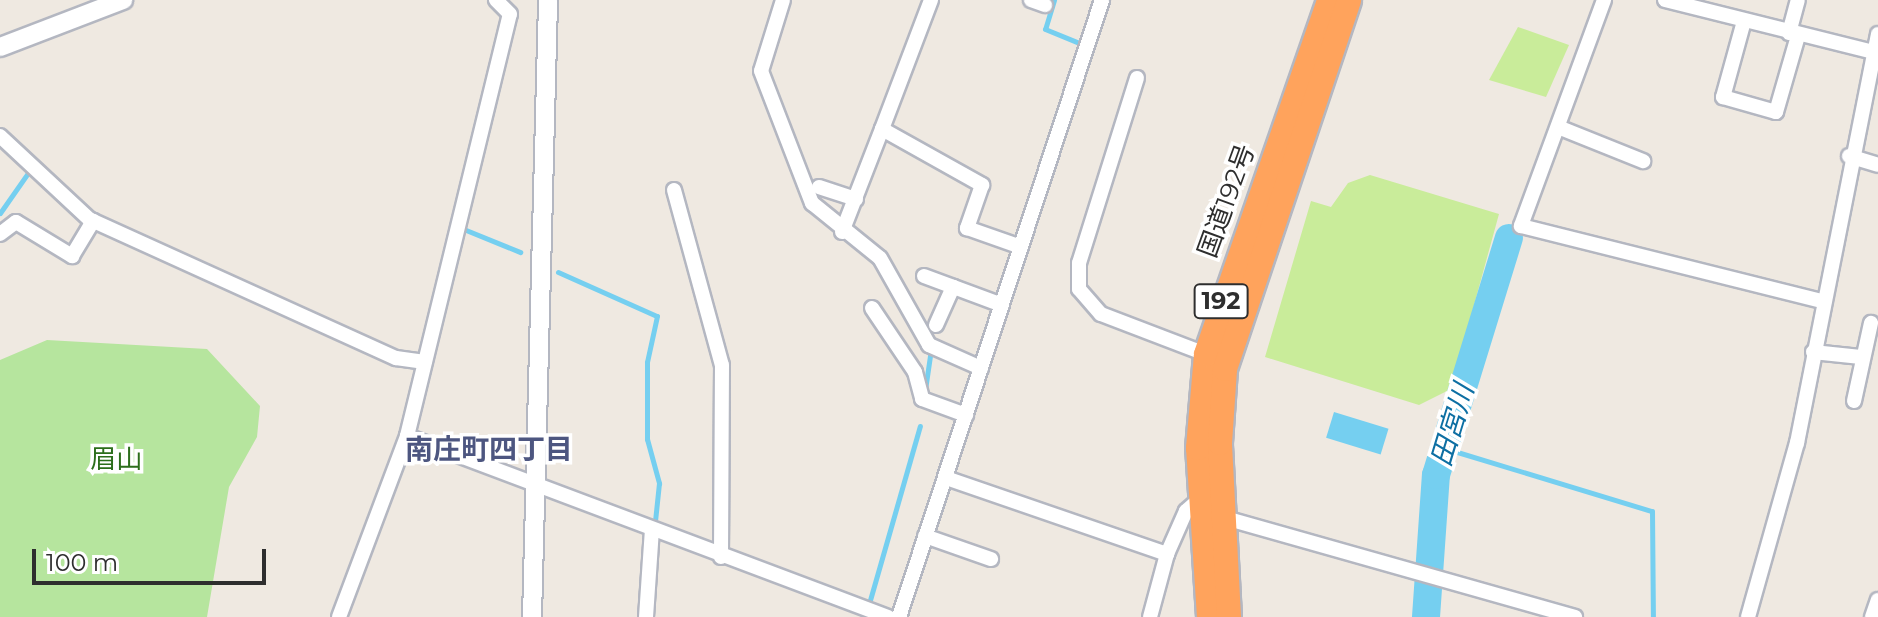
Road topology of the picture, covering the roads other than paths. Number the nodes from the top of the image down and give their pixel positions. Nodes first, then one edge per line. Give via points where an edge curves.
1 (123, 0) edge
2 (496, 0) edge
3 (548, 0) edge
4 (783, 0) edge
5 (931, 0) edge
6 (1102, 0) edge
7 (1329, 0) edge
8 (1349, 0) edge
9 (1604, 0) edge
10 (1665, 0) edge
11 (1798, 0) edge
12 (1744, 21) junction
13 (1793, 34) junction
14 (1878, 34) edge
15 (0, 47) edge
16 (1876, 53) edge
17 (1137, 78) dead end
18 (1558, 127) junction
19 (882, 129) junction
20 (0, 136) edge
21 (1849, 156) junction
22 (1643, 161) dead end
23 (1878, 165) edge
24 (819, 187) dead end
25 (674, 190) dead end
26 (856, 199) junction
27 (93, 221) junction
28 (842, 232) junction
29 (0, 234) edge
30 (1021, 247) junction
31 (924, 276) dead end
32 (953, 287) junction
33 (1822, 301) junction
34 (1002, 305) junction
35 (872, 308) dead end
36 (1871, 323) dead end
37 (936, 325) dead end
38 (1813, 352) junction
39 (1206, 354) junction
40 (1861, 357) junction
41 (425, 362) junction
42 (981, 368) junction
43 (1854, 401) dead end
44 (966, 415) junction
45 (407, 436) junction
46 (946, 478) junction
47 (535, 480) junction
48 (1201, 498) junction
49 (1225, 518) junction
50 (652, 529) junction
51 (925, 536) junction
52 (1167, 554) junction
53 (721, 557) junction
54 (991, 559) dead end
55 (1878, 600) edge
56 (339, 617) edge
57 (532, 617) edge
58 (646, 617) edge
59 (888, 617) edge
60 (899, 617) edge
61 (1150, 617) edge
62 (1209, 617) edge
63 (1229, 617) edge
64 (1575, 617) edge
65 (1748, 617) edge
66 (1872, 617) edge

1 - 15 street
2 - 41 street via 510,14
3 - 47 street
4 - 28 street via 761,71 764,89 779,105 812,203
5 - 19 street
6 - 30 street
7 - 39 highway, 国道192号 / 192
8 - 49 highway, 国道192号 / 192 via 1225,369
9 - 18 street
10 - 12 street
11 - 13 street
12 - 13 street
12 - 13 street via 1723,97 1776,112
13 - 16 street
14 - 16 street
16 - 21 street
17 - 39 street via 1079,263 1079,289 1101,314
18 - 22 street
18 - 33 street via 1521,226
19 - 26 street
19 - 30 street via 982,185 967,228
20 - 27 street
21 - 23 street
21 - 33 street
24 - 26 street
25 - 53 street via 722,365
26 - 28 street
27 - 29 street via 72,256 16,222
27 - 41 street via 396,358
28 - 42 street via 880,258 929,345
30 - 34 street
31 - 32 street
32 - 34 street
32 - 37 street
33 - 38 street
34 - 42 street
35 - 44 street via 915,372 922,399
36 - 40 street
38 - 40 street
38 - 65 street via 1797,443
39 - 48 highway, 国道192号 / 192
40 - 43 street
41 - 45 street
42 - 44 street
44 - 46 street
45 - 47 street
45 - 56 street
46 - 51 street
46 - 52 street
47 - 50 street
47 - 57 street
48 - 52 street via 1186,511
48 - 62 highway, 国道192号 / 192
49 - 63 highway, 国道192号 / 192
49 - 64 street
50 - 53 street
50 - 58 street
51 - 54 street
51 - 60 street
52 - 61 street
53 - 59 street
55 - 66 street

